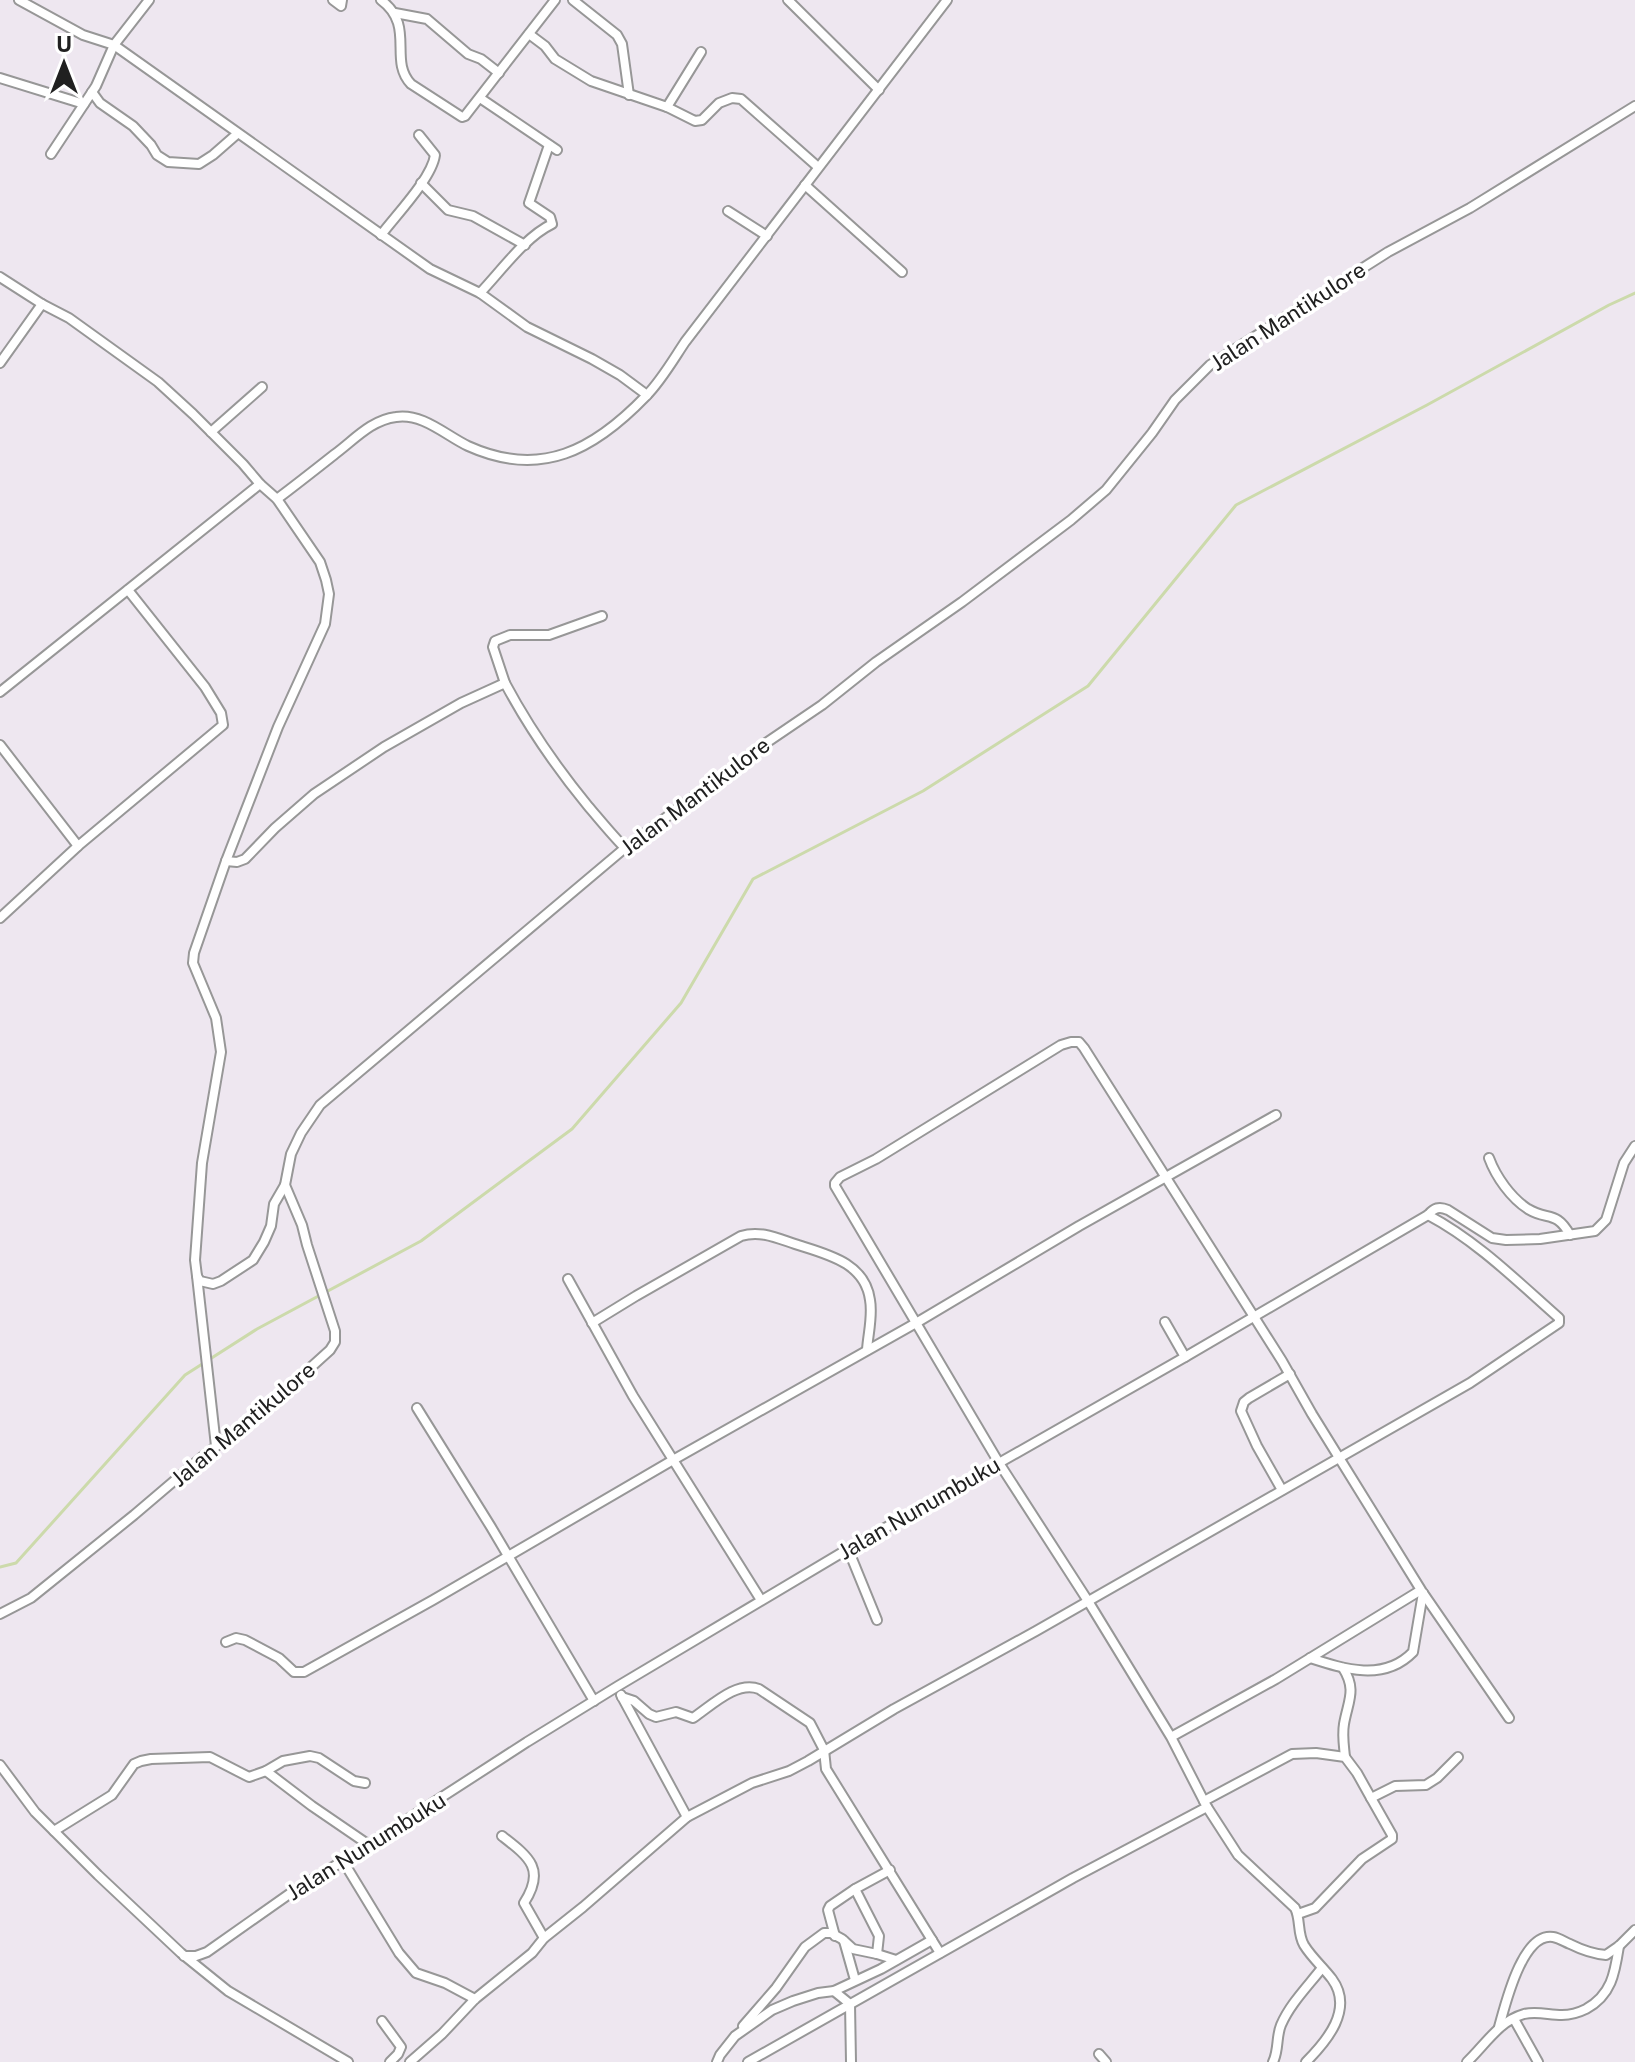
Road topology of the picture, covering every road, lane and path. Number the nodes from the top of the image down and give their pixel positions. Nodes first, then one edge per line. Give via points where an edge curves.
1 (19, 0) edge
2 (149, 0) edge
3 (333, 0) edge
4 (342, 0) edge
5 (381, 0) edge
6 (555, 0) edge
7 (573, 0) edge
8 (788, 0) edge
9 (947, 0) edge
10 (395, 13) junction
11 (529, 34) junction
12 (114, 45) junction
13 (701, 52) dead end
14 (499, 73) junction
15 (0, 78) edge
16 (879, 90) junction
17 (92, 92) junction
18 (629, 95) junction
19 (480, 98) junction
20 (84, 104) junction
21 (1635, 106) edge
22 (667, 107) junction
23 (237, 134) junction
24 (419, 135) dead end
25 (51, 154) dead end
26 (818, 167) junction
27 (421, 183) junction
28 (805, 185) junction
29 (728, 211) dead end
30 (381, 235) junction
31 (767, 236) junction
32 (525, 245) junction
33 (902, 272) dead end
34 (0, 277) edge
35 (480, 293) junction
36 (42, 304) junction
37 (0, 363) edge
38 (262, 387) dead end
39 (647, 395) junction
40 (211, 432) junction
41 (260, 484) junction
42 (277, 499) junction
43 (128, 590) junction
44 (602, 616) dead end
45 (505, 683) junction
46 (0, 692) edge
47 (0, 745) edge
48 (78, 846) junction
49 (625, 848) junction
50 (226, 861) junction
51 (0, 918) edge
52 (1276, 1115) dead end
53 (1635, 1146) edge
54 (1489, 1158) dead end
55 (1165, 1178) junction
56 (285, 1185) junction
57 (1428, 1215) junction
58 (1570, 1235) junction
59 (197, 1276) junction
60 (568, 1279) dead end
61 (1253, 1316) junction
62 (1165, 1322) dead end
63 (592, 1323) junction
64 (916, 1323) junction
65 (867, 1350) junction
66 (1185, 1357) junction
67 (1290, 1374) junction
68 (417, 1408) dead end
69 (216, 1446) junction
70 (1339, 1458) junction
71 (673, 1460) junction
72 (999, 1463) junction
73 (1282, 1490) junction
74 (848, 1549) junction
75 (508, 1556) junction
76 (1422, 1591) junction
77 (761, 1600) junction
78 (1088, 1601) junction
79 (0, 1614) edge
80 (877, 1620) dead end
81 (226, 1642) dead end
82 (1310, 1658) junction
83 (1343, 1668) junction
84 (618, 1686) junction
85 (622, 1697) junction
86 (594, 1701) junction
87 (1509, 1718) dead end
88 (1171, 1737) junction
89 (824, 1750) junction
90 (1345, 1757) junction
91 (1458, 1757) dead end
92 (0, 1765) edge
93 (266, 1771) junction
94 (4, 1779) edge
95 (365, 1783) dead end
96 (1371, 1798) junction
97 (1205, 1804) junction
98 (687, 1817) junction
99 (54, 1831) junction
100 (502, 1836) dead end
101 (369, 1845) junction
102 (343, 1861) junction
103 (890, 1870) junction
104 (855, 1889) junction
105 (1298, 1914) junction
106 (1635, 1930) edge
107 (544, 1938) junction
108 (840, 1938) junction
109 (932, 1940) junction
110 (1619, 1946) junction
111 (940, 1953) junction
112 (877, 1954) junction
113 (184, 1956) junction
114 (896, 1960) junction
115 (1322, 1968) junction
116 (855, 1980) junction
117 (834, 1991) junction
118 (475, 1999) junction
119 (850, 2004) junction
120 (1514, 2019) junction
121 (382, 2021) dead end
122 (1499, 2027) junction
123 (735, 2036) junction
124 (324, 2049) junction
125 (1099, 2054) dead end
126 (331, 2062) edge
127 (348, 2062) edge
128 (390, 2062) edge
129 (410, 2062) edge
130 (717, 2062) edge
131 (748, 2062) edge
132 (851, 2062) edge
133 (1106, 2062) edge
134 (1273, 2062) edge
135 (1306, 2062) edge
136 (1467, 2062) edge
137 (1538, 2062) edge

1 - 12 street via 83,35
2 - 12 street
3 - 4 street via 341,6
5 - 10 street
6 - 11 street
7 - 18 street via 617,35
8 - 16 street
9 - 16 street
10 - 14 street via 427,19
10 - 19 street via 402,71 411,84 462,117
11 - 14 street
11 - 18 street via 555,59 591,81
12 - 17 street
12 - 23 street
13 - 22 street
14 - 19 street
15 - 20 street
16 - 26 street
17 - 20 street
17 - 23 street via 168,162 199,164
18 - 22 street
19 - 32 street via 553,148 529,203 552,224
20 - 25 street
21 - 49 street, Jalan Mantikulore via 1210,365 1175,400 1106,490 1071,520
22 - 26 street via 695,121 719,103 741,99
23 - 30 street
24 - 27 street via 435,155
26 - 28 street
27 - 30 street
27 - 32 street via 448,210 473,216
28 - 31 street
28 - 33 street
29 - 31 street
30 - 35 street via 430,269
31 - 39 street
32 - 35 street
34 - 36 street
35 - 39 street via 527,327 592,359
36 - 37 street
36 - 40 street via 158,382
38 - 40 street
39 - 42 street via 604,434 575,451 530,461 483,452 426,422 389,418
40 - 41 street
41 - 42 street
41 - 43 street
42 - 50 street via 320,562 329,606
43 - 46 street
43 - 48 street via 205,687 223,725
44 - 45 street via 549,635 510,635 495,641
45 - 49 street via 555,765
45 - 50 street via 358,764 294,809 245,859
47 - 48 street
48 - 51 street
49 - 56 street, Jalan Mantikulore via 320,1105 291,1154
50 - 59 street via 193,959 216,1018 221,1052 202,1163
52 - 55 street
53 - 58 street via 1603,1225
54 - 58 street via 1520,1203 1560,1220
55 - 61 street
55 - 64 street
55 - 64 street via 1084,1048 1079,1042 1061,1045 835,1183
56 - 59 street via 253,1260 213,1284
56 - 69 street, Jalan Mantikulore via 336,1337 330,1350
57 - 58 street via 1441,1207 1492,1238 1506,1240
57 - 61 street, Jalan Nunumbuku
57 - 70 street via 1455,1229 1559,1322 1470,1383
59 - 69 street
60 - 63 street
61 - 66 street, Jalan Nunumbuku
61 - 67 street
62 - 66 street
63 - 65 street via 741,1236 757,1233 824,1252 860,1275 870,1299
63 - 71 street
64 - 65 street
64 - 72 street
65 - 71 street
66 - 72 street, Jalan Nunumbuku
67 - 70 street
67 - 73 street via 1249,1398 1241,1411
68 - 75 street
69 - 79 street, Jalan Mantikulore via 31,1598
70 - 73 street
70 - 76 street
71 - 75 street
71 - 77 street
72 - 74 street, Jalan Nunumbuku
72 - 78 street
73 - 78 street
74 - 77 street, Jalan Nunumbuku
74 - 80 street
75 - 81 street via 302,1673 245,1640
75 - 86 street
76 - 82 street
76 - 83 street via 1413,1652 1374,1672
76 - 87 street
77 - 84 street, Jalan Nunumbuku
78 - 88 street
78 - 89 street
82 - 83 street
82 - 88 street
83 - 90 street via 1351,1684
84 - 85 street
84 - 86 street, Jalan Nunumbuku
85 - 89 street via 656,1717 676,1712 693,1718 735,1689 750,1686 810,1723
85 - 98 street
86 - 101 street, Jalan Nunumbuku
88 - 97 street
89 - 98 street
89 - 103 street via 826,1769
90 - 96 street
90 - 97 street via 1292,1754
91 - 96 street via 1426,1785 1395,1786
92 - 94 street
93 - 95 street via 310,1756
93 - 99 street via 245,1776 210,1757 141,1761 112,1795
93 - 101 street
94 - 99 street
96 - 105 street via 1392,1839 1362,1859 1315,1908
97 - 105 street via 1238,1855
97 - 111 street
98 - 107 street
99 - 113 street
100 - 107 street via 533,1867 524,1903
101 - 102 street, Jalan Nunumbuku
102 - 113 street, Jalan Nunumbuku via 207,1952
102 - 118 street via 416,1973
103 - 104 street
103 - 109 street
104 - 108 street via 828,1910
104 - 112 street via 879,1936
105 - 115 street via 1301,1939
106 - 110 street
107 - 118 street
108 - 112 street via 853,1949
108 - 116 street
108 - 123 street via 824,1933 805,1947
109 - 111 street
109 - 114 street
110 - 120 street via 1613,1981 1592,2006 1568,2015 1534,2013
110 - 122 street via 1606,1955 1543,1938 1520,1965
111 - 119 street
112 - 114 street
113 - 124 street via 228,1991
114 - 116 street
115 - 134 street via 1280,2028
115 - 135 street via 1335,1983 1339,2017
116 - 117 street
117 - 119 street
117 - 123 street via 785,2004
118 - 129 street
119 - 131 street
119 - 132 street
120 - 122 street
120 - 137 street
121 - 128 street via 401,2047
122 - 136 street
123 - 130 street
124 - 126 street
124 - 127 street
125 - 133 street

